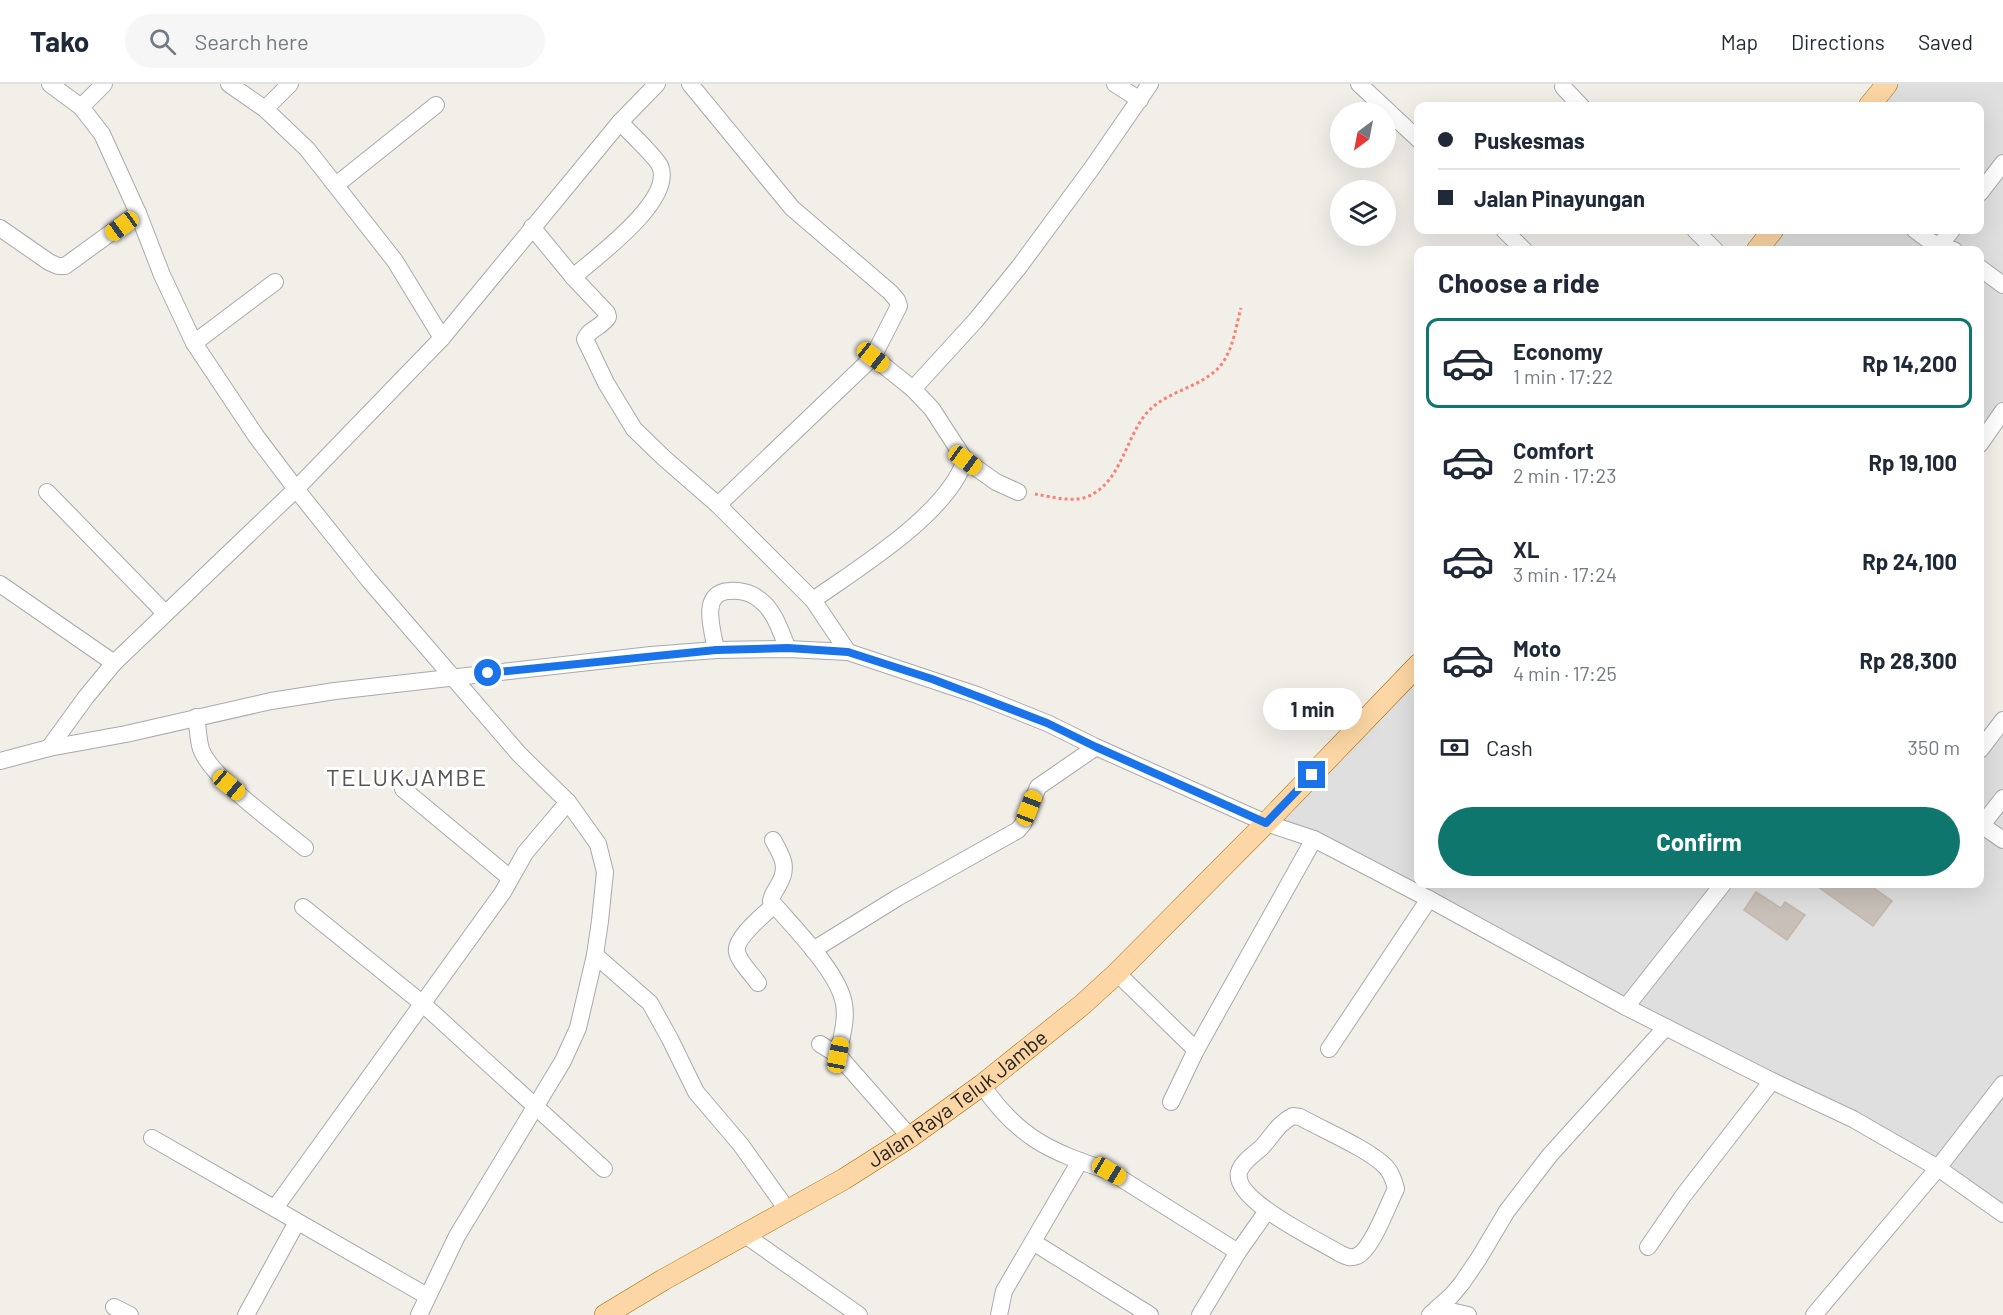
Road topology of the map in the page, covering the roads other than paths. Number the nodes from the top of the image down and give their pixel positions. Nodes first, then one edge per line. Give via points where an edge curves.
1 (50, 84) edge
2 (104, 84) edge
3 (230, 84) edge
4 (290, 84) edge
5 (657, 84) edge
6 (690, 84) edge
7 (1115, 84) edge
8 (1150, 84) edge
9 (1359, 84) edge
10 (1563, 87) dead end
11 (1140, 100) junction
12 (1577, 102) edge
13 (436, 105) dead end
14 (81, 107) junction
15 (265, 109) junction
16 (620, 122) junction
17 (1414, 135) edge
18 (2003, 164) edge
19 (336, 185) junction
20 (1984, 188) edge
21 (138, 213) junction
22 (532, 226) junction
23 (0, 228) edge
24 (1508, 234) edge
25 (1699, 234) edge
26 (1770, 234) edge
27 (1921, 234) edge
28 (1520, 246) edge
29 (1711, 246) edge
30 (1760, 246) edge
31 (1937, 246) edge
32 (1984, 271) edge
33 (573, 277) junction
34 (275, 282) dead end
35 (2003, 285) edge
36 (442, 338) junction
37 (194, 343) junction
38 (873, 357) junction
39 (913, 389) junction
40 (2003, 411) edge
41 (1984, 438) edge
42 (965, 460) junction
43 (296, 489) junction
44 (47, 492) dead end
45 (1018, 492) road end
46 (718, 506) junction
47 (0, 584) edge
48 (813, 600) junction
49 (165, 613) junction
50 (788, 648) junction
51 (716, 650) junction
52 (848, 652) junction
53 (114, 663) junction
54 (1414, 669) edge
55 (454, 678) junction
56 (196, 717) junction
57 (2003, 720) edge
58 (1984, 745) edge
59 (1096, 747) junction
60 (49, 748) junction
61 (0, 761) edge
62 (403, 789) dead end
63 (2003, 798) edge
64 (568, 802) junction
65 (1984, 820) edge
66 (1266, 823) junction
67 (1984, 826) edge
68 (1314, 839) junction
69 (773, 840) dead end
70 (2003, 840) edge
71 (305, 848) dead end
72 (510, 878) junction
73 (1721, 888) edge
74 (1429, 899) junction
75 (774, 906) junction
76 (303, 907) dead end
77 (813, 950) junction
78 (595, 955) junction
79 (1116, 974) junction
80 (758, 983) dead end
81 (423, 1004) junction
82 (1626, 1007) junction
83 (1666, 1027) junction
84 (820, 1044) dead end
85 (1329, 1049) dead end
86 (1196, 1050) junction
87 (838, 1055) junction
88 (1772, 1081) junction
89 (2003, 1084) edge
90 (982, 1085) junction
91 (1171, 1102) dead end
92 (536, 1106) junction
93 (910, 1137) junction
94 (153, 1138) dead end
95 (1080, 1161) junction
96 (1938, 1168) junction
97 (604, 1169) dead end
98 (274, 1208) junction
99 (788, 1211) junction
100 (1268, 1211) junction
101 (2003, 1214) edge
102 (297, 1222) junction
103 (745, 1235) junction
104 (1033, 1242) junction
105 (1648, 1247) dead end
106 (1238, 1252) junction
107 (427, 1296) junction
108 (114, 1307) dead end
109 (1433, 1311) edge
110 (130, 1315) edge
111 (246, 1315) edge
112 (419, 1315) edge
113 (605, 1315) edge
114 (860, 1315) edge
115 (999, 1315) edge
116 (1150, 1315) edge
117 (1200, 1315) edge
118 (1468, 1315) edge
119 (1814, 1315) edge

1 - 14 street
2 - 14 street
3 - 15 street
4 - 15 street
5 - 16 street
6 - 38 street via 792,208 897,300 898,306
7 - 11 street
8 - 11 street
9 - 17 street
10 - 12 street
11 - 39 street via 1018,267
13 - 19 street
14 - 21 street via 102,134
15 - 19 street via 307,149
16 - 22 street
16 - 33 street via 660,166 662,182 651,205 631,227
18 - 20 street
19 - 36 street via 395,261
21 - 23 street via 65,266 49,262
21 - 37 street
22 - 33 street
22 - 36 street
24 - 28 street
25 - 29 street
26 - 30 main road
27 - 31 street
32 - 35 street
33 - 46 street via 607,313 605,322 585,339 634,429
34 - 37 street
36 - 43 street
37 - 43 street
38 - 39 street
38 - 46 street
39 - 42 street via 932,409
40 - 41 street
42 - 45 street
42 - 48 street via 952,487 910,528
43 - 49 street
43 - 55 street
44 - 49 street
46 - 48 street
47 - 53 street
48 - 52 street
49 - 53 street
50 - 51 street
50 - 51 street via 766,605 748,593 724,591 714,596 710,606
50 - 52 street
51 - 55 street
52 - 59 street via 977,696
53 - 60 street
54 - 66 main road, Jalan Raya Teluk Jambe
55 - 56 street via 313,694
55 - 64 street via 519,754
56 - 60 street
56 - 71 street via 201,749 208,762 229,785
57 - 58 street
59 - 66 street
59 - 77 street via 1038,786 1018,830
60 - 61 street
62 - 72 street
63 - 65 street
64 - 72 street via 525,853
64 - 78 street via 598,844 605,872
66 - 68 street
66 - 79 main road, Jalan Raya Teluk Jambe
67 - 70 street
68 - 74 street
68 - 86 street
69 - 75 street via 785,866 771,897
72 - 81 street
73 - 82 street
74 - 82 street
74 - 85 street
75 - 77 street
75 - 80 street via 737,945 737,953
76 - 81 street
77 - 87 street via 839,986 845,1005
78 - 92 street via 578,1028
78 - 99 street via 650,1003 696,1092 741,1145
79 - 86 street
79 - 90 main road, Jalan Raya Teluk Jambe
81 - 92 street
81 - 98 street
82 - 83 street
83 - 88 street
83 - 109 street via 1550,1155 1507,1211 1462,1283
84 - 87 street
86 - 91 street
87 - 93 street
88 - 96 street via 1853,1119
88 - 105 street
89 - 96 street
90 - 93 main road, Jalan Raya Teluk Jambe
90 - 95 street via 1007,1118 1028,1136
92 - 97 street
92 - 107 street via 457,1236
93 - 99 main road, Jalan Raya Teluk Jambe
94 - 98 street
95 - 104 street
95 - 106 street via 1109,1171
96 - 101 street
96 - 119 street
98 - 102 street
99 - 103 main road, Jalan Raya Teluk Jambe
100 - 100 street via 1244,1189 1239,1172 1278,1126 1293,1116 1376,1158 1394,1179 1396,1189 1367,1247 1355,1257 1348,1257
100 - 106 street
102 - 107 street
102 - 111 street
103 - 113 main road, Jalan Raya Teluk Jambe
103 - 114 street
104 - 115 street via 1004,1291
104 - 116 street
106 - 117 street
107 - 112 street
108 - 110 street
109 - 118 street

